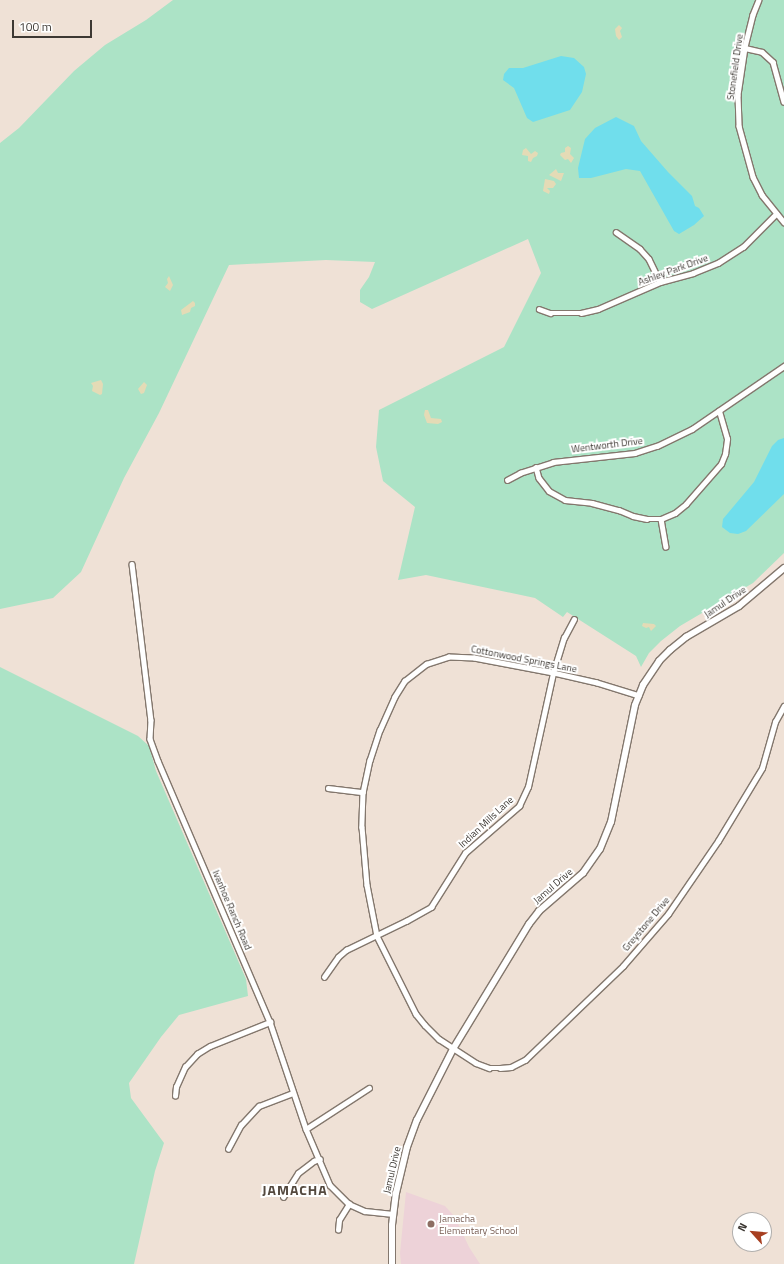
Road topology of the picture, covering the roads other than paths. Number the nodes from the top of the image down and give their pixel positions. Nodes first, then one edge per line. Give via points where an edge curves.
1 (759, 0) edge
2 (745, 48) junction
3 (784, 102) edge
4 (776, 214) junction
5 (784, 222) edge
6 (616, 232) dead end
7 (660, 282) junction
8 (539, 309) dead end
9 (784, 366) edge
10 (719, 411) junction
11 (536, 467) junction
12 (507, 480) dead end
13 (661, 518) junction
14 (666, 547) dead end
15 (132, 564) dead end
16 (784, 568) edge
17 (574, 619) dead end
18 (553, 673) junction
19 (639, 696) junction
20 (784, 706) edge
21 (328, 788) dead end
22 (363, 792) junction
23 (377, 936) junction
24 (324, 977) dead end
25 (270, 1022) junction
26 (454, 1049) junction
27 (369, 1088) dead end
28 (293, 1093) junction
29 (175, 1096) dead end
30 (306, 1129) junction
31 (228, 1149) dead end
32 (320, 1159) junction
33 (284, 1197) dead end
34 (349, 1204) junction
35 (393, 1214) junction
36 (338, 1230) dead end
37 (392, 1264) edge

1 - 2 street, Stonefield Drive
2 - 3 street via 762,52 773,62
2 - 4 street, Stonefield Drive via 738,95 741,138 753,177
4 - 5 street, Stonefield Drive
4 - 7 street, Ashley Park Drive via 731,256 693,273
6 - 7 street via 640,249 649,259
7 - 8 street, Ashley Park Drive via 598,310 550,313
9 - 10 street, Wentworth Drive
10 - 11 street, Wentworth Drive via 676,438 644,450 570,459
10 - 13 street via 727,439 721,464 686,504 675,513
11 - 12 street, Wentworth Drive
11 - 13 street via 539,478 549,491 565,500 592,503 647,519
13 - 14 street
15 - 25 street, Ivanhoe Ranch Road via 151,720 150,739
16 - 19 street, Jamul Drive via 739,606 686,637 670,650 651,672
17 - 18 street, Indian Mills Lane via 564,638
18 - 19 street, Cottonwood Springs Lane
18 - 22 street, Cottonwood Springs Lane via 464,657 442,659 421,668 405,681 395,697 380,730
18 - 23 street, Indian Mills Lane via 528,787 519,806 465,853 431,907
19 - 26 street, Jamul Drive via 611,822 600,849 583,873 539,911 529,924
20 - 26 street, Greystone Drive via 775,722 762,768 722,836 668,914 620,969 520,1063 506,1068 489,1068
21 - 22 street
22 - 23 street, Cottonwood Springs Lane via 363,854
23 - 24 street, Indian Mills Lane via 346,950
23 - 26 street, Cottonwood Springs Lane via 416,1014 438,1038
25 - 28 street, Ivanhoe Ranch Road
25 - 29 street via 210,1046 197,1054 185,1067
26 - 35 street, Jamul Drive via 423,1106 412,1134 399,1177
27 - 30 street
28 - 30 street, Ivanhoe Ranch Road
28 - 31 street via 259,1106 244,1120
30 - 32 street, Ivanhoe Ranch Road
32 - 33 street via 298,1173
32 - 34 street, Ivanhoe Ranch Road via 330,1185
34 - 35 street, Ivanhoe Ranch Road via 365,1211
34 - 36 street via 339,1220
35 - 37 street, Jamul Drive

